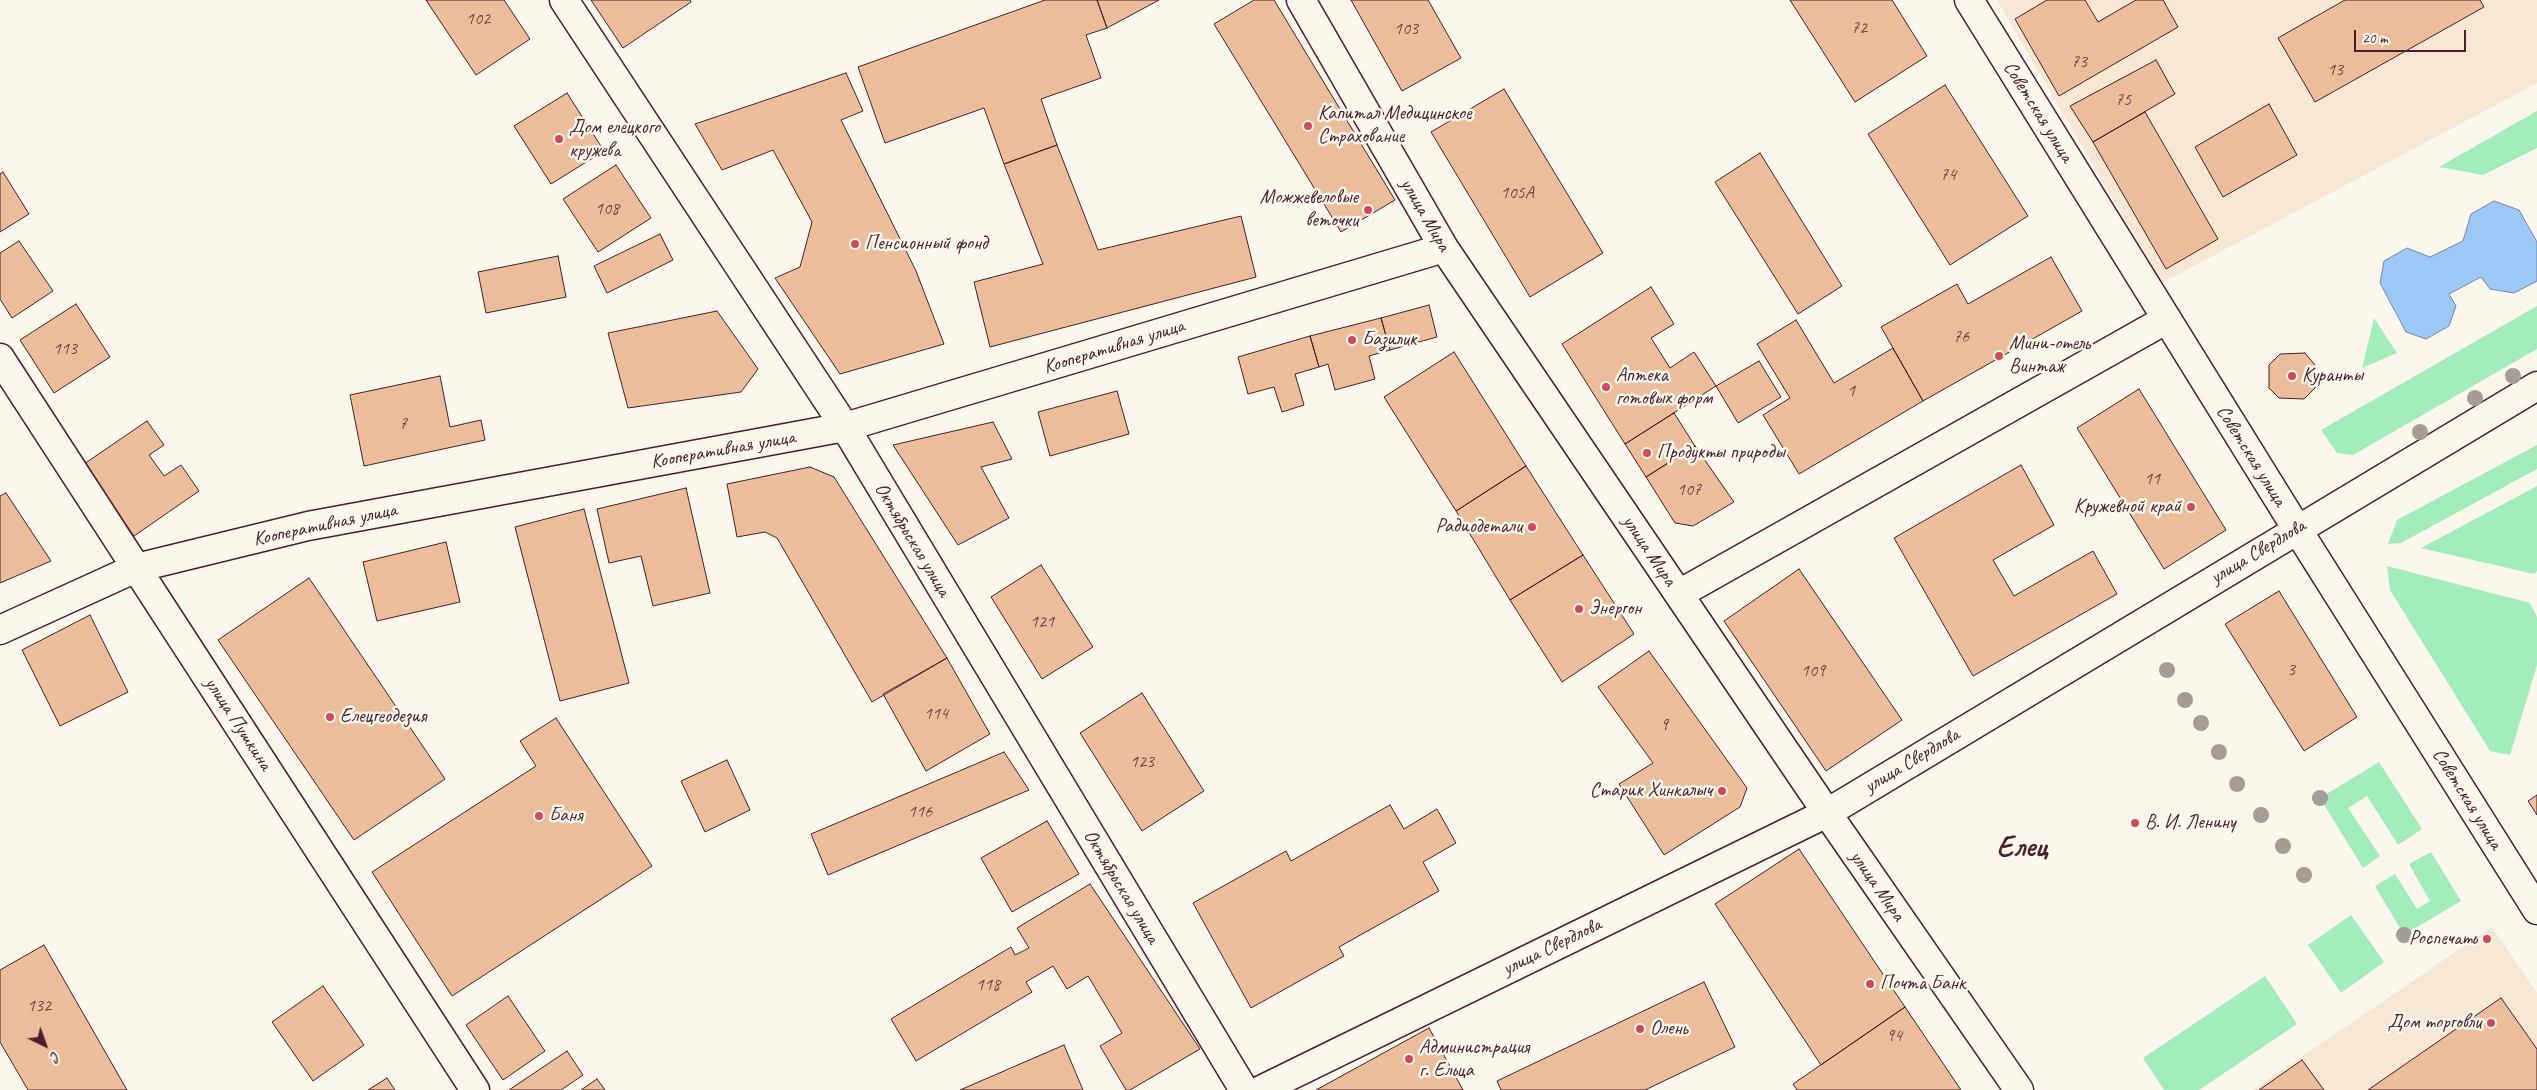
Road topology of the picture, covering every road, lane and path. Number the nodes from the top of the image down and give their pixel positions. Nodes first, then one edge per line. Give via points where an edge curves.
1 (564, 0) edge
2 (1300, 0) edge
3 (1970, 0) edge
4 (1444, 248) junction
5 (2167, 319) junction
6 (0, 358) edge
7 (2537, 386) edge
8 (845, 427) junction
9 (2297, 529) junction
10 (136, 568) junction
11 (1679, 594) junction
12 (0, 630) edge
13 (1827, 813) junction
14 (2537, 910) edge
15 (475, 1090) edge
16 (1244, 1090) edge
17 (1261, 1090) edge
18 (2019, 1090) edge

1 - 8 street, Октябрьская улица
2 - 4 street, улица Мира
3 - 5 street, Советская улица
4 - 8 street, Кооперативная улица
4 - 11 street, улица Мира
5 - 9 street, Советская улица
5 - 11 street
6 - 10 street, улица Пушкина
7 - 9 street, улица Свердлова
8 - 10 street, Кооперативная улица via 308,526
8 - 16 street, Октябрьская улица
9 - 13 street, улица Свердлова
9 - 14 street, Советская улица
10 - 12 street, Кооперативная улица
10 - 15 street, улица Пушкина
11 - 13 street, улица Мира
13 - 17 street, улица Свердлова
13 - 18 street, улица Мира

